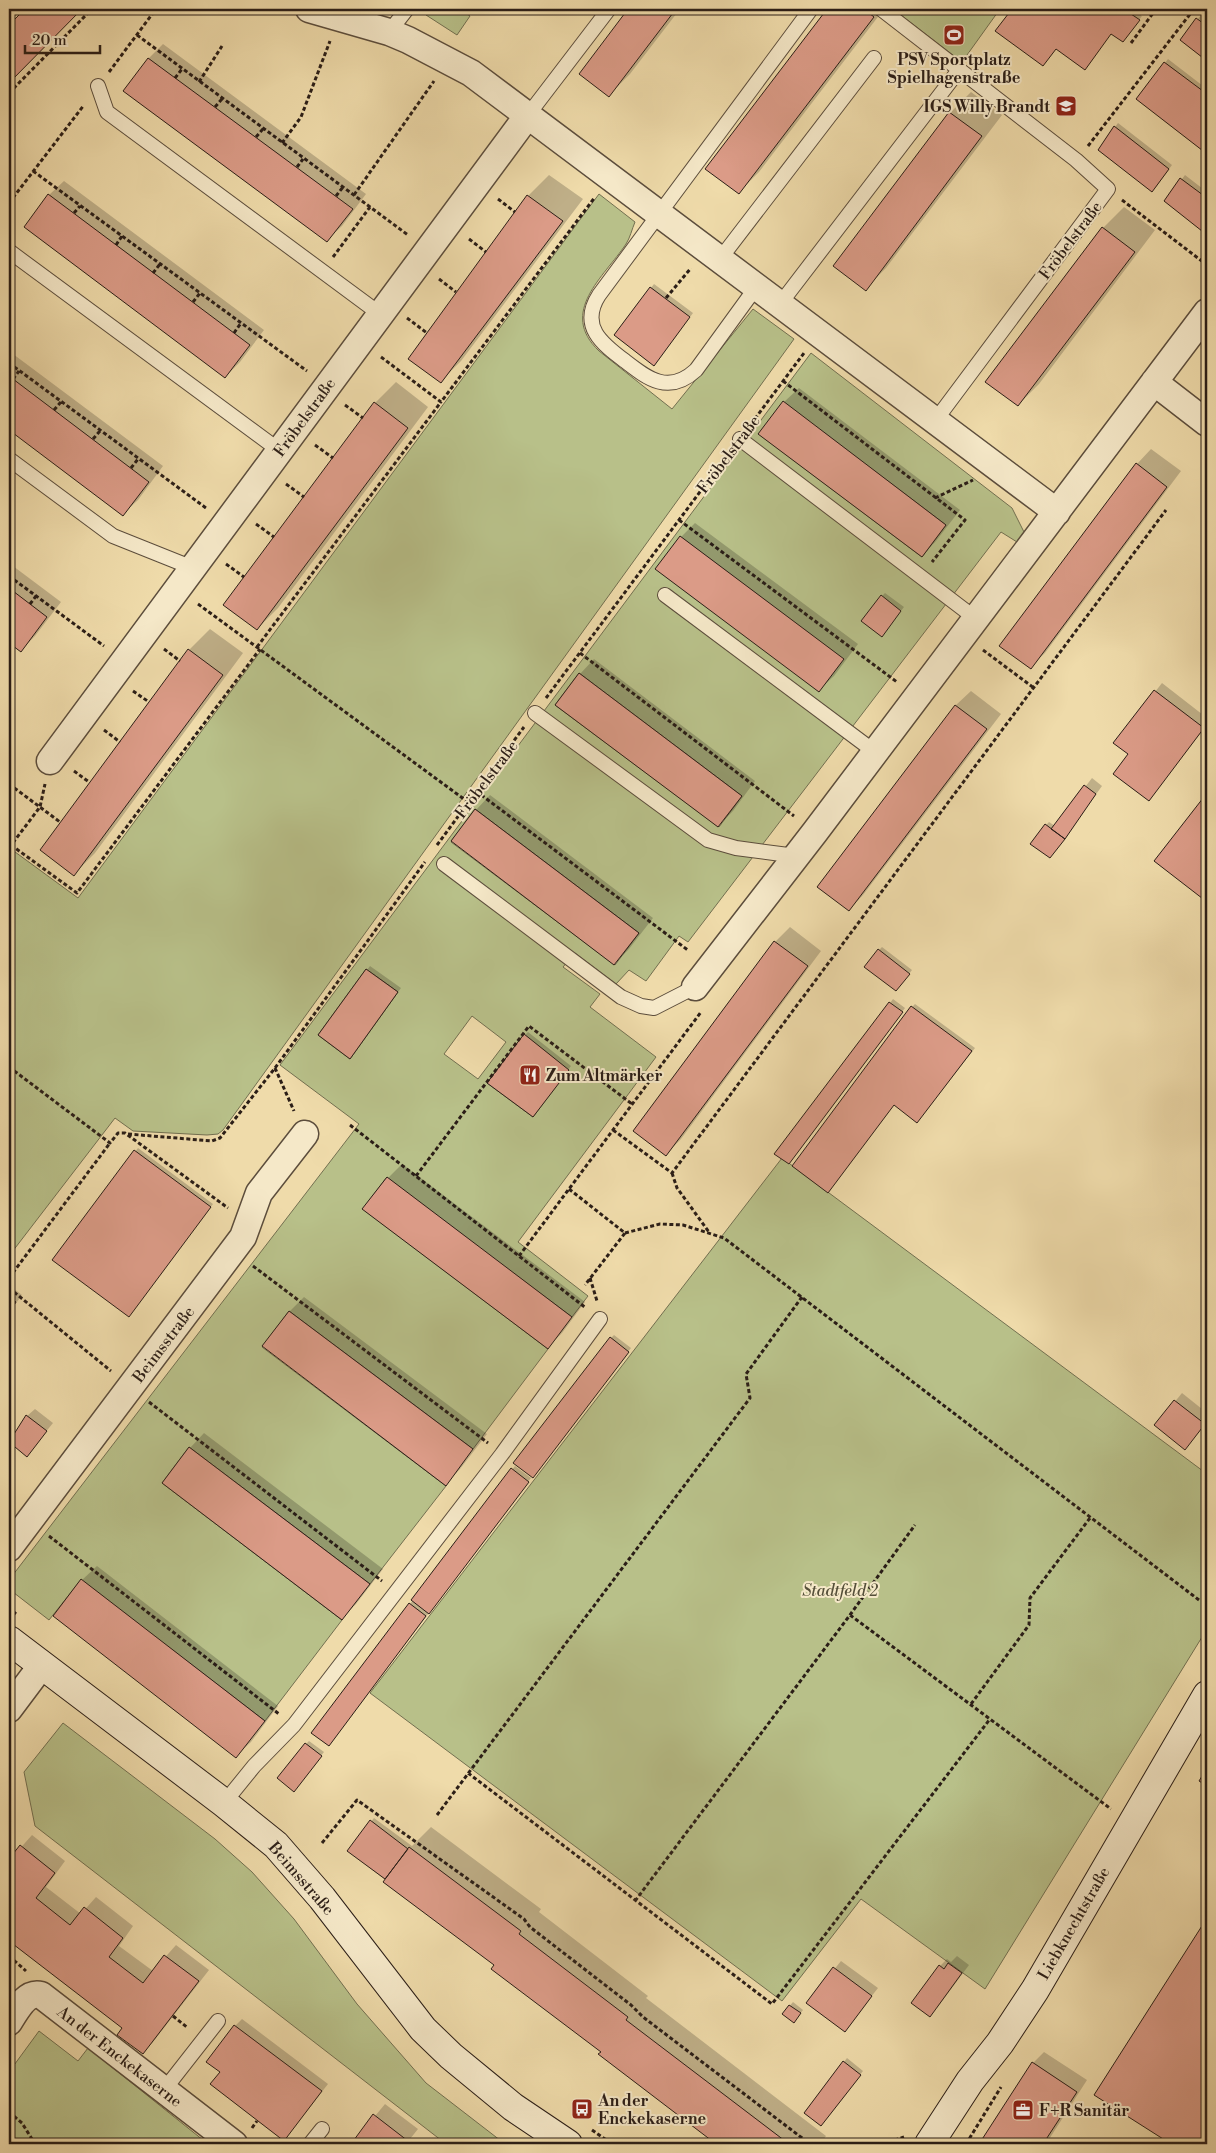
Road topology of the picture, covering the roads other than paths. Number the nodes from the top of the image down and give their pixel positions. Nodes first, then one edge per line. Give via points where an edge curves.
1 (309, 9) edge
2 (407, 9) edge
3 (609, 9) edge
4 (811, 9) edge
5 (881, 9) edge
6 (389, 32) junction
7 (874, 58) dead end
8 (959, 70) junction
9 (98, 86) road end
10 (528, 115) junction
11 (659, 213) junction
12 (9, 251) edge
13 (720, 259) junction
14 (757, 286) junction
15 (780, 304) junction
16 (1207, 312) edge
17 (380, 314) junction
18 (1154, 382) junction
19 (935, 421) junction
20 (1207, 422) edge
21 (740, 439) road end
22 (280, 450) junction
23 (9, 459) edge
24 (1057, 512) junction
25 (193, 568) junction
26 (665, 595) dead end
27 (969, 626) junction
28 (535, 712) road end
29 (875, 752) junction
30 (50, 762) road end
31 (796, 856) junction
32 (444, 864) dead end
33 (702, 977) joint
34 (305, 1134) road end
35 (600, 1319) road end
36 (9, 1548) edge
37 (9, 1640) edge
38 (42, 1665) junction
39 (1207, 1695) edge
40 (9, 1709) edge
41 (224, 1803) junction
42 (218, 2021) dead end
43 (9, 2022) edge
44 (164, 2090) junction
45 (322, 2129) dead end
46 (578, 2136) edge
47 (918, 2140) edge
48 (234, 2144) edge
49 (310, 2144) edge

1 - 6 street
2 - 6 lane
3 - 10 lane, Fröbelstraße
4 - 11 lane
5 - 8 lane, Fröbelstraße
6 - 10 street via 456,64
7 - 13 lane
8 - 15 lane
8 - 19 lane, Fröbelstraße via 1076,160 1108,189
9 - 17 lane via 107,112
10 - 11 street
10 - 17 street, Fröbelstraße
11 - 13 street
11 - 14 lane via 595,302 592,324 604,346 652,380 666,383 679,380 696,370
12 - 22 lane
13 - 14 street
14 - 15 street
15 - 19 street
16 - 18 street
17 - 22 street, Fröbelstraße
18 - 20 street
18 - 24 street
19 - 24 street
21 - 27 lane via 920,576
22 - 25 street, Fröbelstraße
23 - 25 lane via 113,536
24 - 27 street
25 - 30 street, Fröbelstraße
26 - 29 lane
27 - 29 street
28 - 31 lane via 708,840 736,848
29 - 31 street
31 - 33 street
32 - 33 lane via 621,997 641,1006 654,1008
34 - 36 street, Beimsstraße via 260,1193 243,1237
35 - 41 lane via 502,1454 294,1725
37 - 38 street, Beimsstraße
38 - 40 street
38 - 41 street, Beimsstraße
39 - 47 street, Liebknechtstraße via 1035,1990 1000,2043
41 - 46 street, Beimsstraße via 290,1860 423,2029 451,2056 513,2107
42 - 44 lane
43 - 44 street, An der Enckekaserne via 29,1997 41,1995
44 - 48 street, An der Enckekaserne
45 - 49 lane

